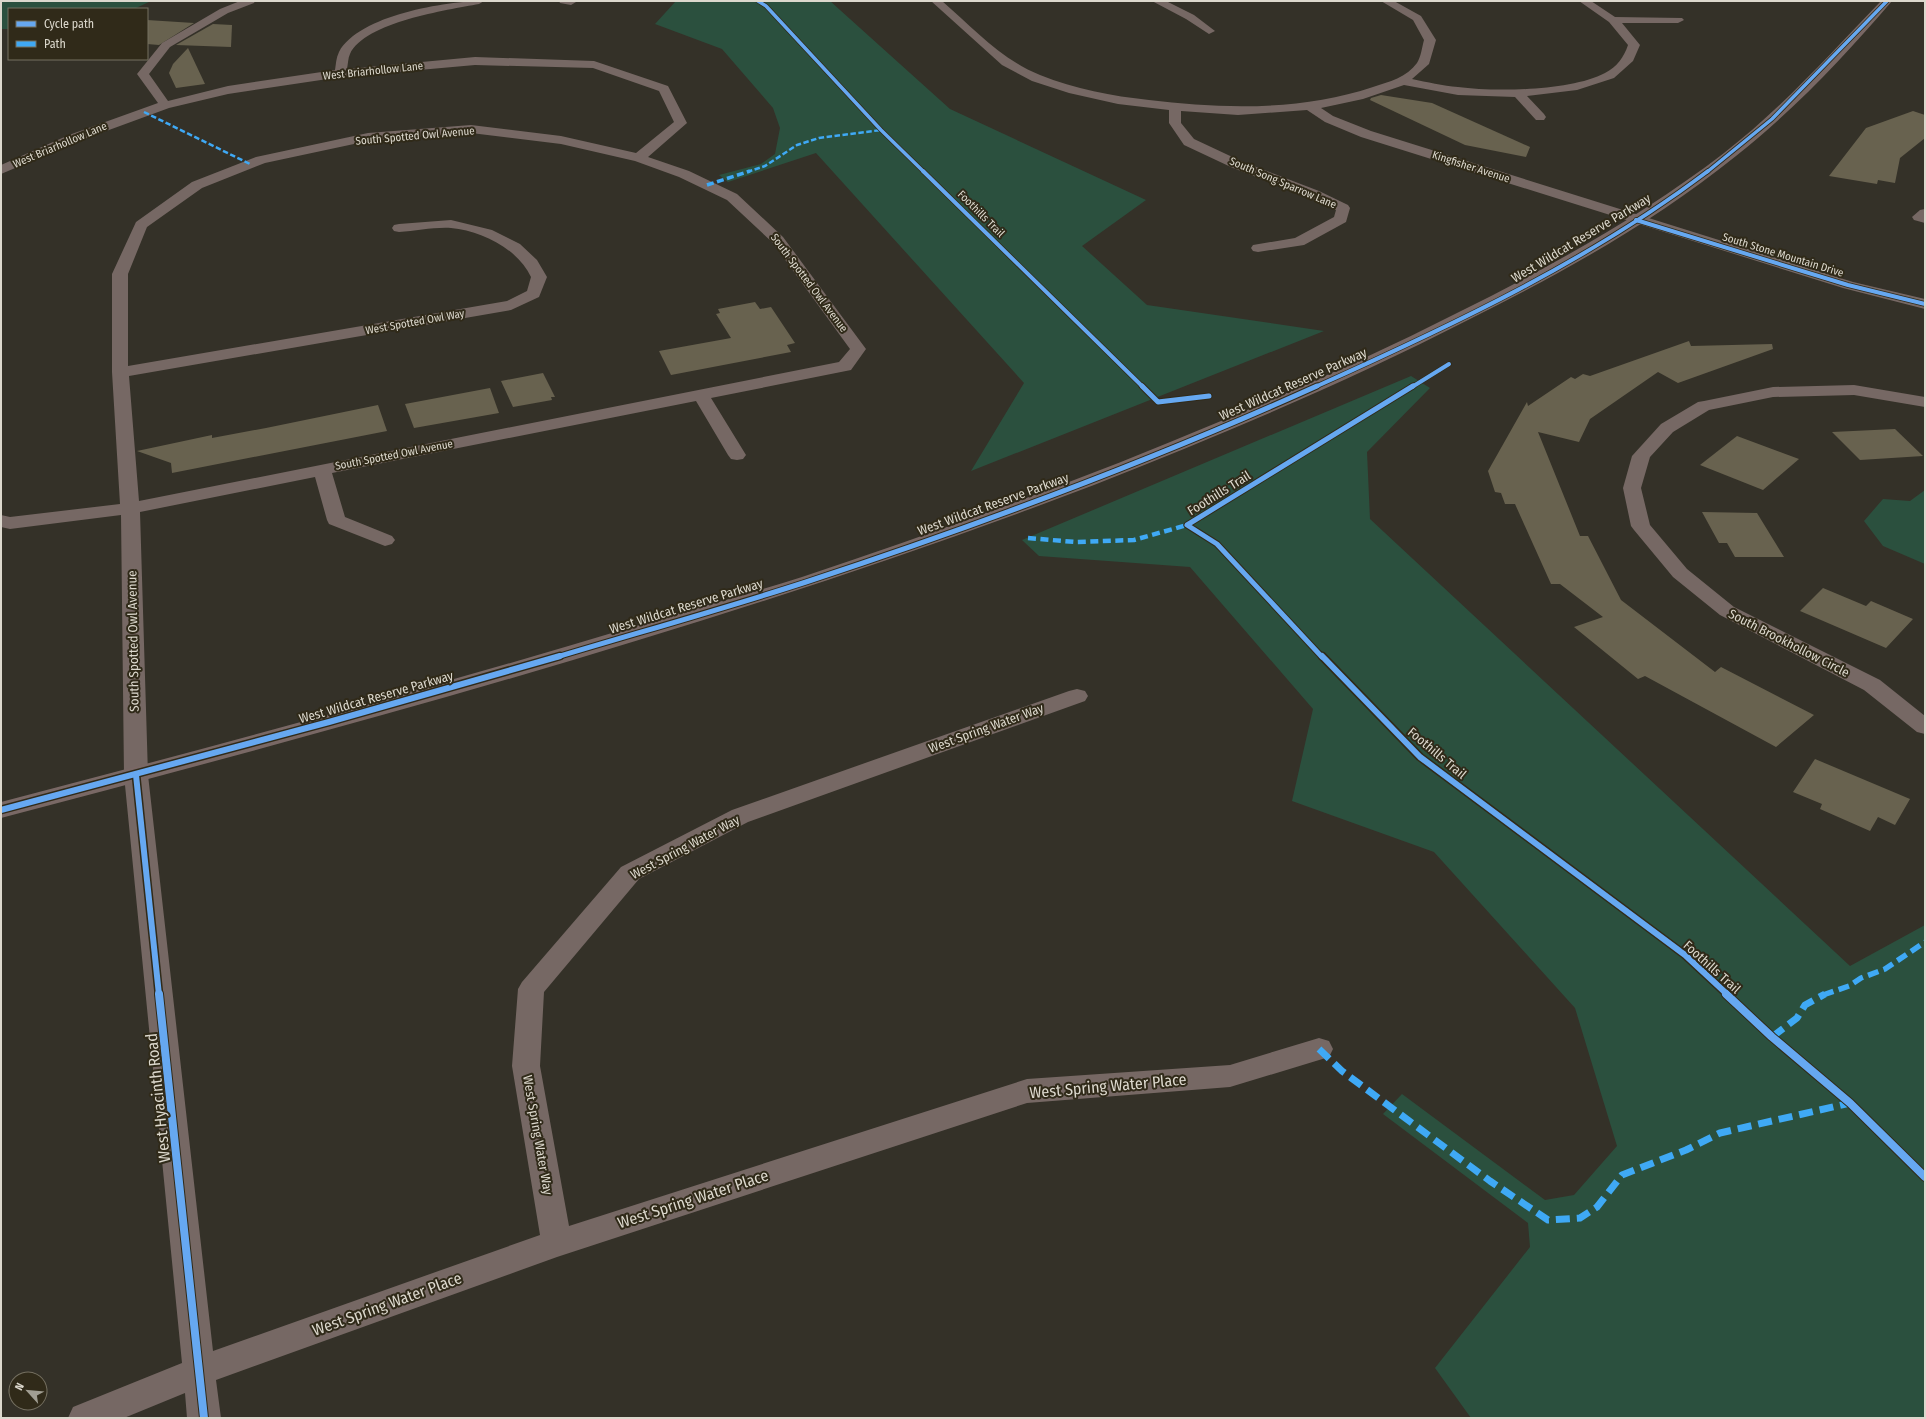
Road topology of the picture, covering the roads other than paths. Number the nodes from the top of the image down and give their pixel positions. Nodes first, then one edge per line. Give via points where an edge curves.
1 (250, 1) edge
2 (479, 1) edge
3 (936, 1) edge
4 (1157, 1) edge
5 (1386, 1) edge
6 (1584, 1) edge
7 (1887, 1) edge
8 (1612, 20) junction
9 (1678, 20) dead end
10 (1209, 31) dead end
11 (341, 73) junction
12 (1402, 82) junction
13 (1518, 93) junction
14 (165, 105) junction
15 (1310, 106) junction
16 (1175, 107) junction
17 (1540, 116) dead end
18 (639, 158) junction
19 (1, 170) edge
20 (1925, 213) edge
21 (1925, 219) edge
22 (1636, 220) junction
23 (399, 228) dead end
24 (1258, 248) dead end
25 (1925, 304) edge
26 (120, 372) junction
27 (701, 395) junction
28 (1925, 402) edge
29 (737, 455) dead end
30 (322, 470) junction
31 (130, 508) junction
32 (1, 521) edge
33 (385, 540) dead end
34 (1078, 696) dead end
35 (1925, 727) edge
36 (136, 775) junction
37 (1, 810) edge
38 (1319, 1049) dead end
39 (557, 1243) junction
40 (200, 1371) junction
41 (85, 1418) edge
42 (204, 1418) edge

1 - 14 street via 224,11 166,45 143,74
2 - 11 street via 406,17 364,32 345,52
3 - 16 street via 1006,63 1036,78 1072,90 1118,100
4 - 10 street via 1190,17
5 - 12 street via 1417,18 1430,40 1423,64
6 - 8 street
7 - 22 main road, West Wildcat Reserve Parkway via 1815,78 1759,130 1698,178
8 - 9 street
8 - 13 street via 1634,44 1629,60 1610,75 1577,86
11 - 14 street, West Briarhollow Lane via 228,90
11 - 18 street, West Briarhollow Lane via 475,61 594,65 664,89 681,123
12 - 13 street via 1458,91
12 - 15 street via 1359,96
13 - 17 street
14 - 19 street, West Briarhollow Lane via 87,133
15 - 16 street via 1238,111
15 - 22 street, Kingfisher Avenue via 1329,119 1366,134
16 - 24 street, South Song Sparrow Lane via 1175,122 1189,142 1343,208 1341,219 1299,242
18 - 26 street, South Spotted Owl Avenue via 561,140 471,129 368,137 261,160 197,185 141,225 120,274
18 - 27 street, South Spotted Owl Avenue via 684,174 732,197 778,240 858,350 845,366
20 - 21 street via 1919,217
22 - 25 street, South Stone Mountain Drive via 1848,285
22 - 36 main road, West Wildcat Reserve Parkway via 1521,287 1367,364 1218,429 1033,501 803,582 578,651
23 - 26 street, West Spotted Owl Way via 451,224 487,233 515,247 532,263 539,277 534,294 511,305
26 - 31 street, South Spotted Owl Avenue
27 - 29 street
27 - 30 street, South Spotted Owl Avenue
28 - 35 street, South Brookhollow Circle via 1854,390 1773,392 1704,406 1666,428 1641,456 1632,488 1642,526 1680,573 1727,611 1872,685
30 - 31 street, South Spotted Owl Avenue
30 - 33 street via 336,520
31 - 32 street via 10,523
31 - 36 street, South Spotted Owl Avenue
34 - 39 street, West Spring Water Way via 740,816 630,873 531,989 526,1066
36 - 37 main road, West Wildcat Reserve Parkway
36 - 40 street, West Hyacinth Road
38 - 39 street, West Spring Water Place via 1230,1076 1027,1091
39 - 40 street, West Spring Water Place
40 - 41 street, West Spring Water Place
40 - 42 street, West Hyacinth Road

